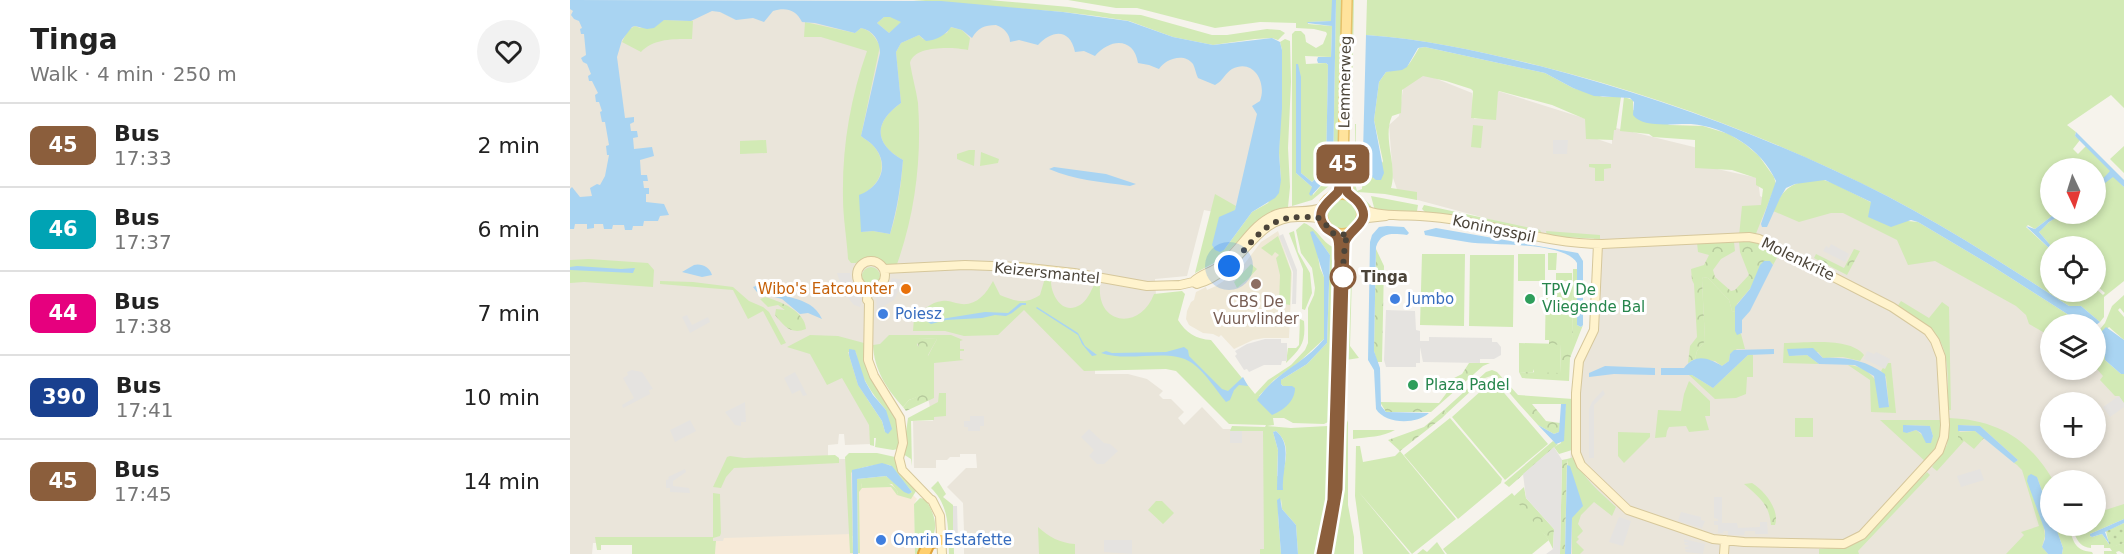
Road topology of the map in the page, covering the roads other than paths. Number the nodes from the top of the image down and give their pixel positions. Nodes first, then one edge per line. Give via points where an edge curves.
1 (1347, 0) edge
2 (1343, 164) junction
3 (1337, 195) junction
4 (1348, 195) junction
5 (1323, 207) junction
6 (1362, 208) junction
7 (1390, 214) junction
8 (1322, 220) junction
9 (1362, 221) junction
10 (1336, 234) junction
11 (1348, 234) junction
12 (1598, 244) junction
13 (885, 273) junction
14 (1193, 282) junction
15 (871, 289) junction
16 (1725, 540) junction
17 (939, 541) junction
18 (924, 554) edge
19 (937, 554) edge
20 (942, 554) edge
21 (1321, 554) edge
22 (1328, 554) edge
23 (1724, 554) edge

1 - 2 main road, Lemmerweg
2 - 3 main road, Lemmerweg
2 - 4 main road, Lemmerweg
3 - 4 main road
3 - 5 main road
4 - 6 main road
5 - 8 main road
5 - 14 street, Keizersmantel via 1288,211 1269,218 1226,261
6 - 7 street, Koningsspil
6 - 9 main road
7 - 9 street, Koningsspil
7 - 12 street, Koningsspil via 1449,219 1556,241
8 - 10 main road
8 - 14 street, Keizersmantel via 1293,217 1271,223 1225,270 1204,282
9 - 11 main road
10 - 11 main road
10 - 21 main road via 1339,261 1333,480
11 - 22 main road via 1343,262 1338,489
12 - 16 street, Molenkrite via 1595,324 1580,361 1576,393 1576,453 1581,465 1628,510
12 - 16 street, Molenkrite via 1759,239 1892,307 1919,324 1935,341 1941,357 1945,425 1940,451 1862,535 1844,544
13 - 14 street, Keizersmantel via 956,266 1020,267 1147,286
13 - 15 street via 883,283
13 - 15 street via 873,261 860,267 858,280
15 - 17 street via 868,360 899,414 903,431 900,463 905,474 930,499
16 - 23 street
17 - 18 highway via 926,544
17 - 19 street
17 - 20 street

